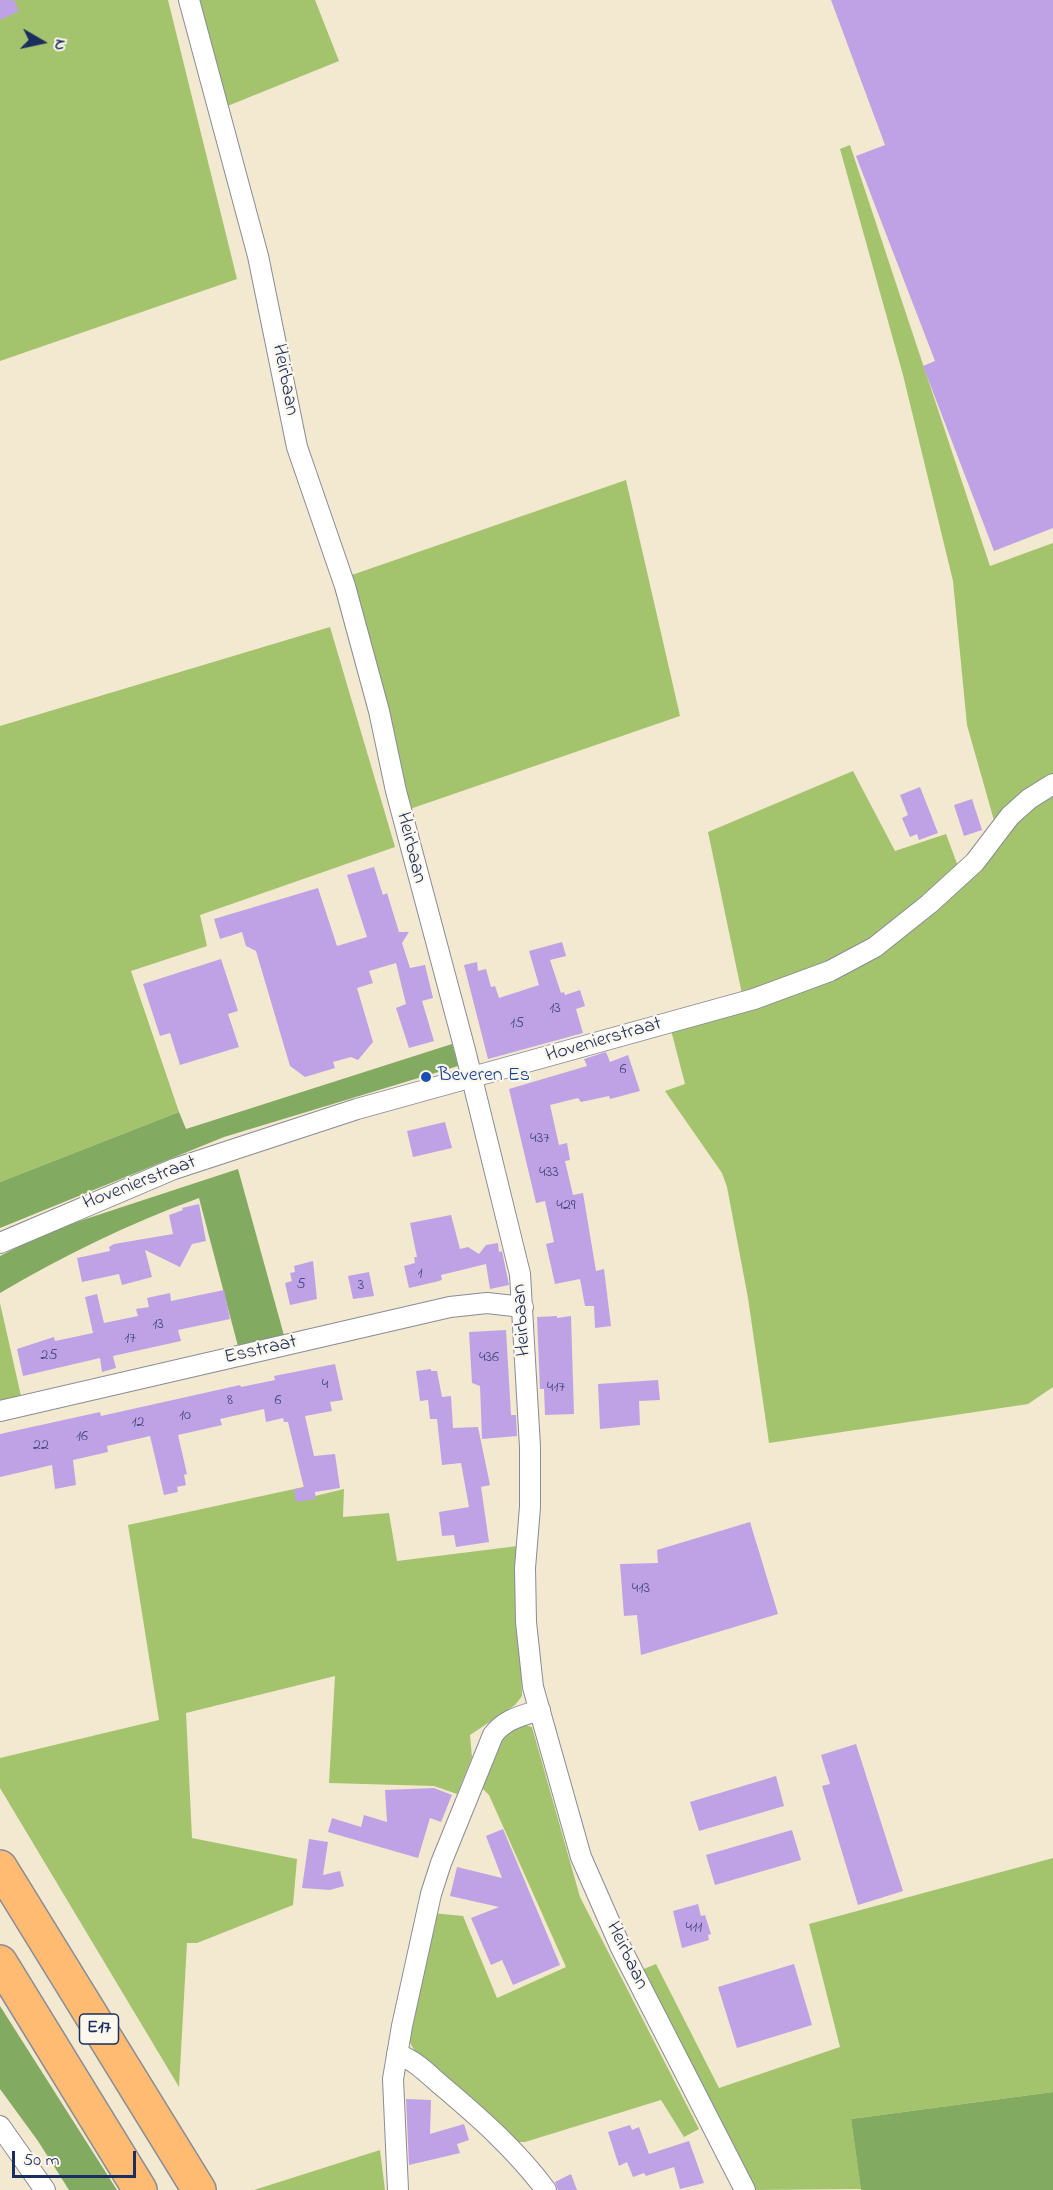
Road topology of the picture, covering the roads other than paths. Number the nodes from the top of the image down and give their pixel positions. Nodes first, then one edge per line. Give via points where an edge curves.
1 (189, 0) edge
2 (1053, 784) edge
3 (472, 1078) junction
4 (0, 1243) edge
5 (523, 1307) junction
6 (0, 1411) edge
7 (540, 1710) junction
8 (0, 1867) edge
9 (0, 1962) edge
10 (397, 2054) junction
11 (0, 2126) edge
12 (45, 2190) edge
13 (140, 2190) edge
14 (199, 2190) edge
15 (398, 2190) edge
16 (546, 2190) edge
17 (745, 2190) edge

1 - 3 street, Heirbaan via 258,256 297,447 345,586
2 - 3 street, Hovenierstraat via 1011,816 975,862 929,904 875,947 830,971 754,999
3 - 4 street, Hovenierstraat via 357,1109 174,1169
3 - 5 street, Heirbaan via 509,1224
5 - 6 street, Esstraat via 487,1303 450,1307
5 - 7 street, Heirbaan via 530,1447 526,1622 533,1687
7 - 10 street via 500,1725 487,1746 431,1894
7 - 17 street, Heirbaan via 581,1857 621,1948
8 - 14 highway, E17
9 - 13 highway, E17
10 - 15 street via 393,2119
10 - 16 street via 413,2062 475,2114 521,2156
11 - 12 street

